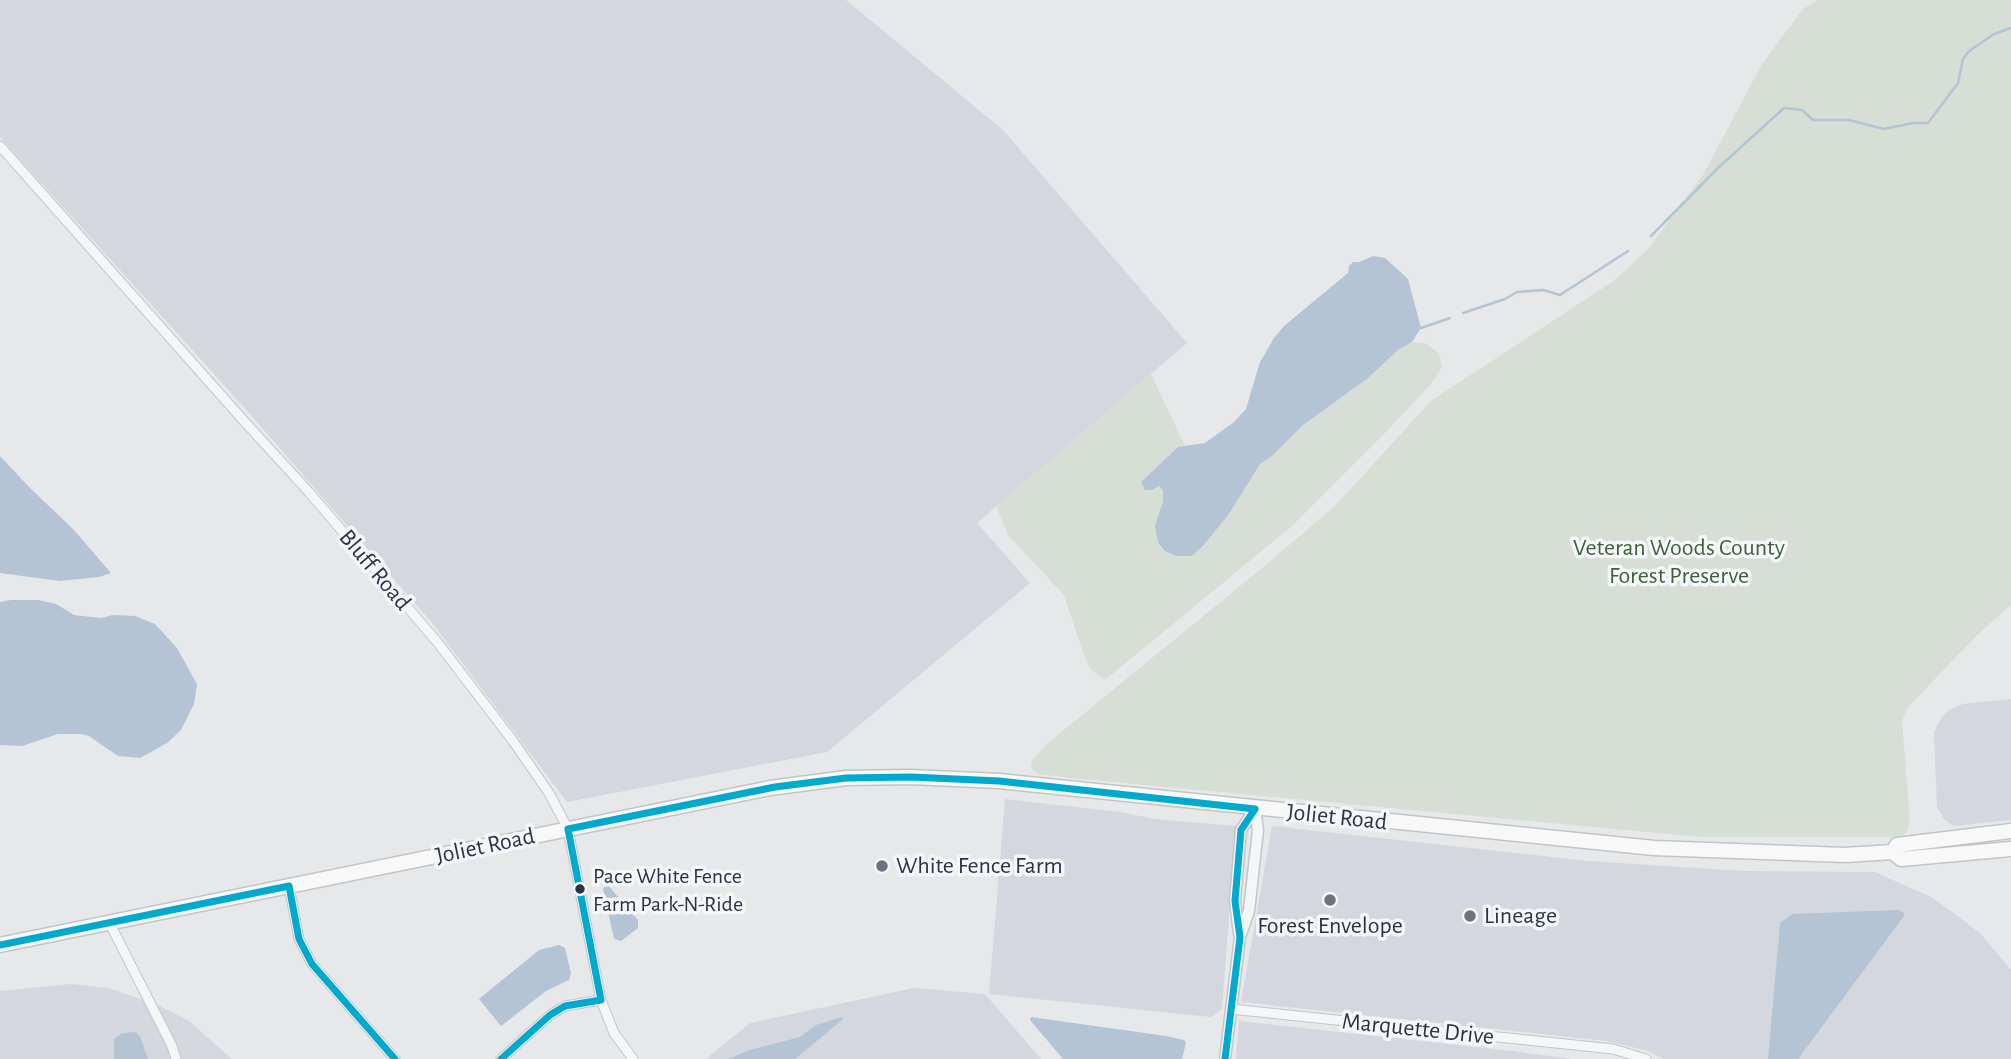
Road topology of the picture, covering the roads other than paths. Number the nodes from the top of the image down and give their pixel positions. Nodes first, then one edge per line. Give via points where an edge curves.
1 (0, 146) edge
2 (1255, 809) junction
3 (568, 829) junction
4 (2011, 831) edge
5 (2011, 849) edge
6 (1893, 852) junction
7 (289, 886) junction
8 (109, 922) junction
9 (1240, 937) junction
10 (0, 945) edge
11 (601, 1000) junction
12 (1231, 1009) junction
13 (176, 1059) edge
14 (395, 1059) edge
15 (501, 1059) edge
16 (633, 1059) edge
17 (1225, 1059) edge
18 (1646, 1059) edge

1 - 3 street, Bluff Road via 309,491 438,643 513,741
2 - 3 main road, Joliet Road via 999,781 846,778 770,788
2 - 6 main road, Joliet Road via 1654,848 1846,855
2 - 9 street via 1258,830 1249,911
2 - 9 street via 1241,830 1235,901
3 - 7 main road, Joliet Road
3 - 11 street, Bluff Road
4 - 6 main road, Joliet Road via 1897,845
5 - 6 main road, Joliet Road via 1901,859
7 - 8 main road, Joliet Road
7 - 14 street via 299,939 312,964
8 - 10 main road, Joliet Road
8 - 13 street
9 - 12 street
11 - 15 street via 565,1006
11 - 16 street, Bluff Road via 614,1033
12 - 17 street
12 - 18 street, Marquette Drive via 1613,1049

